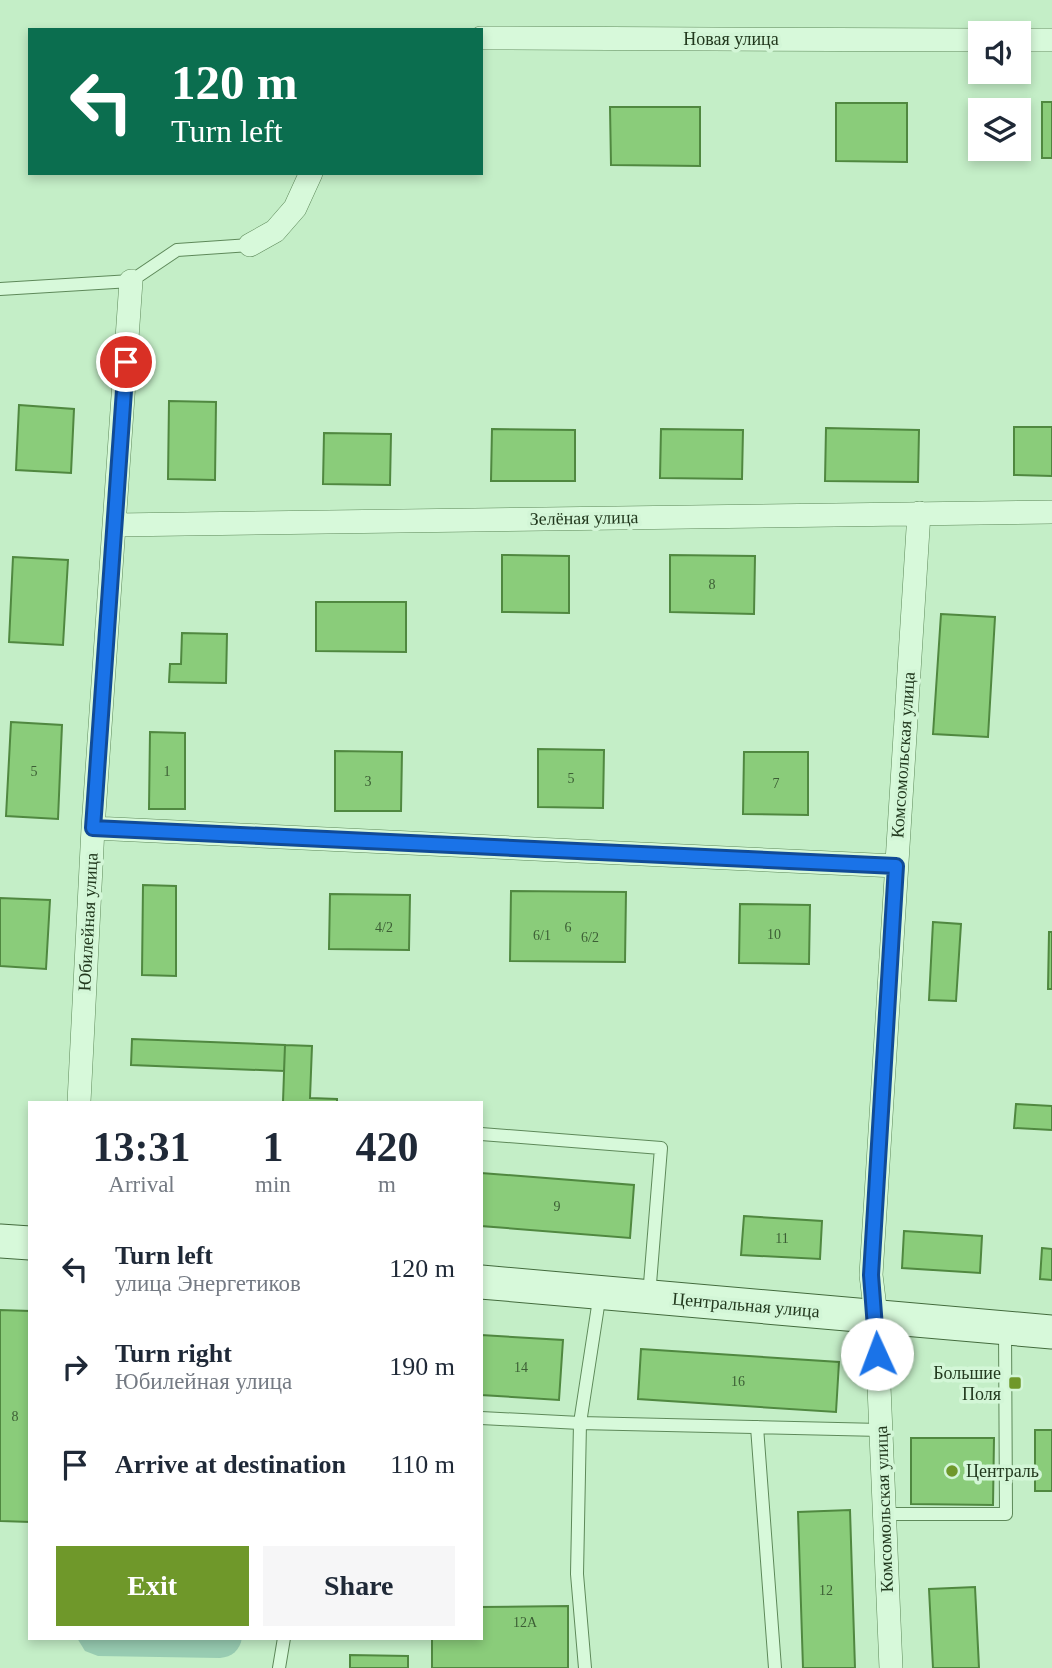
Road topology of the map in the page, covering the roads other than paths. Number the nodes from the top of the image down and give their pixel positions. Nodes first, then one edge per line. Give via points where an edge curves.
1 (483, 38) edge
2 (968, 40) edge
3 (1031, 40) edge
4 (1052, 40) edge
5 (310, 175) edge
6 (250, 245) joint
7 (131, 281) junction
8 (0, 289) edge
9 (1052, 512) edge
10 (919, 513) junction
11 (116, 525) junction
12 (93, 828) junction
13 (896, 866) junction
14 (79, 1101) edge
15 (483, 1134) edge
16 (0, 1241) edge
17 (28, 1243) edge
18 (483, 1282) edge
19 (600, 1292) junction
20 (649, 1297) junction
21 (876, 1316) junction
22 (1005, 1327) junction
23 (1052, 1332) edge
24 (483, 1418) edge
25 (580, 1423) junction
26 (757, 1427) junction
27 (881, 1430) junction
28 (884, 1514) junction
29 (279, 1640) edge
30 (284, 1640) edge
31 (282, 1653) junction
32 (279, 1668) edge
33 (585, 1668) edge
34 (775, 1668) edge
35 (891, 1668) edge

1 - 2 street, Новая улица
3 - 4 street
5 - 6 street via 289,216 275,231
6 - 7 lane via 177,250
7 - 8 lane
7 - 11 street, Юбилейная улица
9 - 10 street, Зелёная улица
10 - 11 street, Зелёная улица
10 - 13 street, Комсомольская улица
11 - 12 street, Юбилейная улица
12 - 13 street
12 - 14 street, Юбилейная улица
13 - 21 street, Комсомольская улица via 871,1275
15 - 20 lane via 661,1148
16 - 17 street
18 - 19 street, Центральная улица
19 - 20 street, Центральная улица
19 - 25 lane
20 - 21 street, Центральная улица
21 - 22 street, Центральная улица
21 - 27 street, Комсомольская улица
22 - 23 street, Центральная улица
22 - 28 lane via 1006,1514
24 - 25 lane
25 - 26 lane
25 - 33 lane via 578,1574
26 - 27 lane
26 - 34 lane
27 - 28 street, Комсомольская улица
28 - 35 street, Комсомольская улица
29 - 31 lane
30 - 31 lane
31 - 32 lane

